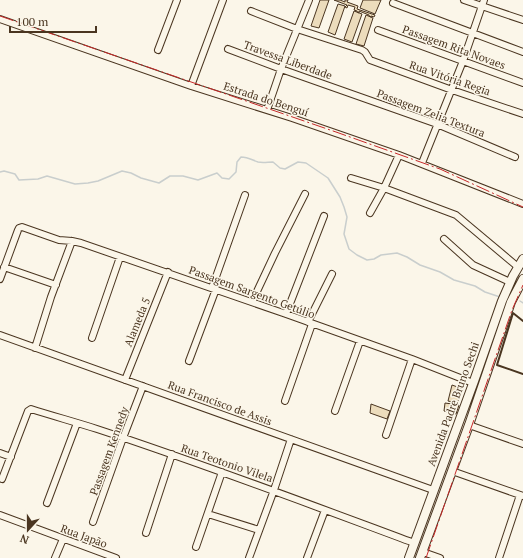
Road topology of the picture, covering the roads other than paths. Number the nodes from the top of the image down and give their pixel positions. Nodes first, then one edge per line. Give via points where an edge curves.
1 (177, 0) edge
2 (223, 0) edge
3 (309, 0) edge
4 (464, 0) edge
5 (484, 0) edge
6 (393, 3) dead end
7 (482, 7) junction
8 (251, 11) dead end
9 (0, 19) edge
10 (523, 20) edge
11 (297, 29) junction
12 (378, 30) dead end
13 (473, 33) junction
14 (228, 49) dead end
15 (158, 50) dead end
16 (523, 52) edge
17 (463, 61) junction
18 (281, 69) junction
19 (523, 83) edge
20 (191, 86) junction
21 (340, 89) joint
22 (452, 90) junction
23 (267, 110) junction
24 (523, 114) edge
25 (437, 124) junction
26 (399, 155) junction
27 (514, 157) dead end
28 (422, 164) junction
29 (351, 178) dead end
30 (384, 188) junction
31 (245, 194) dead end
32 (305, 194) dead end
33 (523, 204) edge
34 (370, 212) dead end
35 (324, 216) dead end
36 (444, 240) dead end
37 (72, 241) junction
38 (120, 256) junction
39 (523, 259) edge
40 (4, 267) junction
41 (518, 267) junction
42 (168, 272) junction
43 (332, 274) dead end
44 (0, 278) edge
45 (523, 279) edge
46 (510, 282) junction
47 (56, 285) junction
48 (214, 289) junction
49 (252, 302) junction
50 (286, 314) junction
51 (310, 323) junction
52 (0, 335) edge
53 (92, 338) dead end
54 (360, 341) junction
55 (35, 348) junction
56 (412, 359) junction
57 (189, 361) dead end
58 (125, 380) junction
59 (473, 383) junction
60 (143, 386) junction
61 (285, 401) dead end
62 (335, 411) dead end
63 (77, 423) junction
64 (468, 425) junction
65 (386, 435) dead end
66 (123, 438) junction
67 (291, 439) junction
68 (523, 444) edge
69 (0, 453) edge
70 (172, 454) junction
71 (11, 457) junction
72 (452, 471) junction
73 (222, 472) junction
74 (2, 479) dead end
75 (274, 490) junction
76 (433, 490) junction
77 (522, 496) edge
78 (47, 503) dead end
79 (325, 510) junction
80 (208, 514) junction
81 (0, 516) edge
82 (93, 522) dead end
83 (260, 530) junction
84 (146, 533) dead end
85 (63, 539) junction
86 (414, 542) junction
87 (196, 547) dead end
88 (422, 555) edge
89 (55, 558) edge
90 (116, 558) edge
91 (249, 558) edge
92 (307, 558) edge
93 (409, 558) edge
94 (440, 558) edge
95 (499, 558) edge

1 - 15 street
2 - 20 street
3 - 11 street
4 - 7 street
5 - 7 street
6 - 13 street
7 - 10 street
7 - 13 street
8 - 11 street, Rua Vitória Regia
9 - 20 street, Estrada do Benguí
11 - 18 street
11 - 22 street, Rua Vitória Regia via 362,50 370,60
12 - 17 street, Passagem Rita Novaes
13 - 16 street
13 - 17 street
14 - 18 street, Travessa Liberdade
17 - 19 street, Passagem Rita Novaes
17 - 22 street
18 - 21 street, Travessa Liberdade
18 - 23 street
20 - 23 street, Estrada do Benguí
21 - 25 street, Passagem Zelia Textura
22 - 24 street, Rua Vitória Regia
22 - 25 street
23 - 26 street, Estrada do Benguí
25 - 27 street, Passagem Zelia Textura
25 - 28 street
26 - 28 street, Estrada do Benguí
26 - 30 street
28 - 33 street, Estrada do Benguí
29 - 30 street
30 - 34 street
30 - 41 street via 456,215
31 - 48 street
32 - 49 street
35 - 50 street
36 - 46 street via 473,265
37 - 38 street, Passagem Sargento Getúlio
37 - 40 street, Passagem Sargento Getúlio via 58,240 19,228
37 - 47 street
38 - 42 street, Passagem Sargento Getúlio
38 - 53 street
39 - 41 main road, Avenida Padre Bruno Sechi
40 - 44 street
40 - 47 street
41 - 46 main road, Avenida Padre Bruno Sechi
42 - 48 street, Passagem Sargento Getúlio
42 - 58 street, Alameda 5
43 - 51 street
45 - 64 main road, Avenida Padre Bruno Sechi via 511,302
46 - 59 main road, Avenida Padre Bruno Sechi
47 - 55 street
48 - 49 street, Passagem Sargento Getúlio
48 - 57 street
49 - 50 street, Passagem Sargento Getúlio
50 - 51 street, Passagem Sargento Getúlio
51 - 54 street, Passagem Sargento Getúlio
51 - 61 street
52 - 55 street, Rua Francisco de Assis
54 - 56 street, Passagem Sargento Getúlio
54 - 62 street
55 - 58 street, Rua Francisco de Assis
56 - 59 street, Passagem Sargento Getúlio
56 - 65 street
58 - 60 street, Rua Francisco de Assis
59 - 76 main road, Avenida Padre Bruno Sechi
60 - 66 street, Passagem Kennedy
60 - 67 street, Rua Francisco de Assis
63 - 66 street, Rua Teotonio Vilela
63 - 71 street, Rua Teotonio Vilela via 31,409
63 - 78 street
64 - 68 street
64 - 72 main road, Avenida Padre Bruno Sechi
66 - 70 street, Rua Teotonio Vilela
66 - 82 street, Passagem Kennedy
67 - 75 street
67 - 76 street, Rua Francisco de Assis
69 - 71 street
70 - 73 street, Rua Teotonio Vilela
70 - 84 street
71 - 74 street
72 - 77 street
72 - 88 main road, Avenida Padre Bruno Sechi
73 - 75 street, Rua Teotonio Vilela
73 - 80 street
75 - 79 street, Rua Teotonio Vilela
75 - 83 street
76 - 86 main road, Avenida Padre Bruno Sechi
77 - 95 street
79 - 86 street, Rua Teotonio Vilela
79 - 92 street
80 - 83 street
80 - 87 street
81 - 85 street, Rua Japão
83 - 91 street
85 - 89 street
85 - 90 street, Rua Japão
86 - 93 main road, Avenida Padre Bruno Sechi
88 - 94 street

